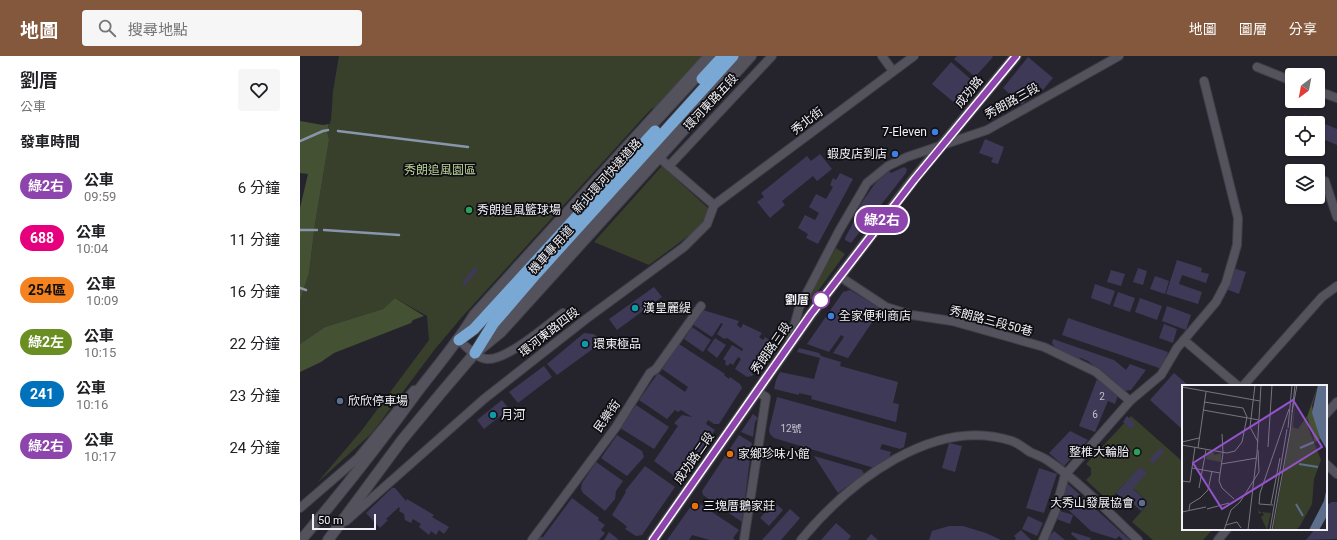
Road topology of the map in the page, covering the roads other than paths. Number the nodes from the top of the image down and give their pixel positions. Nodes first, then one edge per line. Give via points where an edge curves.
1 (709, 56) edge
2 (716, 56) edge
3 (723, 56) edge
4 (733, 56) edge
5 (742, 56) edge
6 (751, 56) edge
7 (772, 56) edge
8 (882, 56) edge
9 (914, 56) edge
10 (1016, 56) edge
11 (1119, 56) edge
12 (1257, 67) dead end
13 (894, 71) junction
14 (1285, 78) edge
15 (1204, 81) dead end
16 (1325, 94) edge
17 (1337, 98) edge
18 (943, 144) junction
19 (644, 146) junction
20 (669, 166) junction
21 (1325, 181) dead end
22 (714, 205) junction
23 (1337, 217) edge
24 (839, 276) junction
25 (1337, 286) edge
26 (701, 306) dead end
27 (563, 313) dead end
28 (459, 340) junction
29 (1184, 340) junction
30 (790, 342) junction
31 (475, 353) junction
32 (440, 361) junction
33 (1237, 385) edge
34 (1244, 385) edge
35 (756, 391) junction
36 (1130, 402) junction
37 (1337, 402) edge
38 (1327, 413) edge
39 (1327, 465) edge
40 (1337, 474) edge
41 (1065, 475) junction
42 (300, 508) edge
43 (339, 527) junction
44 (1226, 530) edge
45 (301, 540) edge
46 (328, 540) edge
47 (532, 540) edge
48 (653, 540) edge
49 (744, 540) edge
50 (802, 540) edge
51 (1042, 540) edge
52 (1138, 540) edge
53 (1218, 540) edge

1 - 19 street
2 - 19 street
3 - 19 highway, 新北環河快速道路
4 - 19 highway, 新北環河快速道路
5 - 19 street
6 - 19 street, 環河東路五段
7 - 20 street, 環河東路五段
8 - 13 street
9 - 13 street, 秀北街
10 - 18 street, 成功路
11 - 18 street, 秀朗路三段 via 987,130
12 - 14 street
13 - 22 street, 秀北街
15 - 29 street via 1238,218 1237,244 1226,283 1216,302
16 - 17 street
18 - 24 street, 秀朗路三段
18 - 30 street via 888,166 867,183 799,308
19 - 20 street
19 - 28 highway, 新北環河快速道路 via 474,328
19 - 31 highway, 新北環河快速道路 via 493,324
20 - 22 street
21 - 23 street
22 - 43 street, 環河東路四段 via 707,224 684,247 484,399
24 - 30 street, 秀朗路三段
24 - 36 street, 秀朗路三段50巷 via 886,307 912,315 952,321 1044,347 1096,372
25 - 34 street via 1322,297
26 - 47 street, 民樂街 via 656,369 650,373 616,427
27 - 31 street, 環河東路四段 via 504,357 487,359
28 - 31 street
28 - 32 street
29 - 33 street
29 - 36 street via 1161,375
30 - 35 street, 秀朗路三段
31 - 43 street, 環河東路四段 via 402,440
32 - 42 street via 400,405 358,458
32 - 45 street via 342,493
35 - 48 street, 成功路二段
35 - 49 street, 秀朗路三段 via 766,397
36 - 41 street
37 - 38 street
39 - 40 street
41 - 50 street via 1047,460 1012,441 970,434 934,442 919,446 874,471 820,517
41 - 51 street via 1051,522
41 - 52 street
43 - 46 street, 環河東路四段
44 - 53 street

